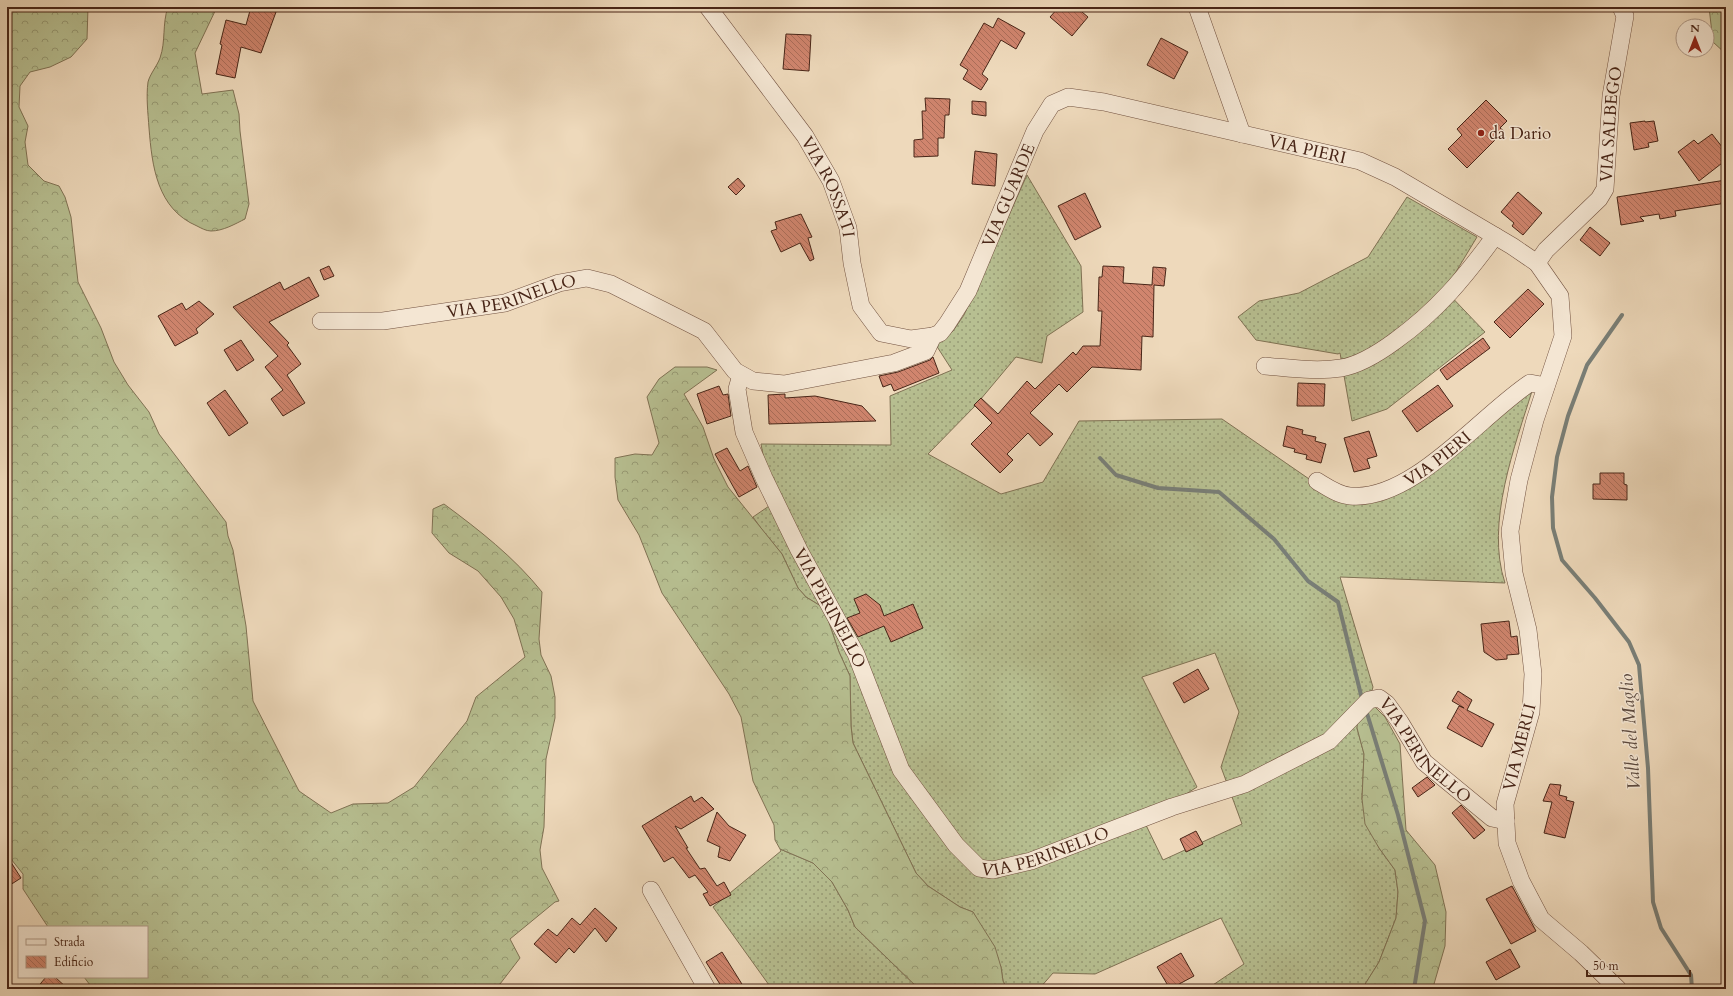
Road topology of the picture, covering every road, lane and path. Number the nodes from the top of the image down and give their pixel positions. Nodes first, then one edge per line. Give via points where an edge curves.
1 (708, 7) edge
2 (1197, 7) edge
3 (1621, 7) edge
4 (1104, 102) joint
5 (1242, 134) junction
6 (1495, 236) junction
7 (1537, 264) junction
8 (321, 321) dead end
9 (937, 334) junction
10 (1265, 366) dead end
11 (741, 374) junction
12 (1546, 386) junction
13 (1535, 420) joint
14 (1317, 480) dead end
15 (1506, 821) junction
16 (650, 890) dead end
17 (707, 989) edge
18 (1618, 989) edge

1 - 9 street, VIA ROSSATI via 805,136 831,181 848,228 861,306 881,333 911,339
2 - 5 street
3 - 7 street, VIA SALBEGO via 1625,16 1611,96 1606,190 1546,250
4 - 5 street, VIA PIERI
4 - 9 street, VIA GUARDE via 1068,97 1052,104 1035,130 968,291 947,324
5 - 6 street, VIA PIERI via 1360,161 1395,177
6 - 7 street, VIA PIERI
6 - 10 street via 1467,275 1444,300 1404,334 1368,358 1343,368 1321,370
7 - 12 street, VIA PIERI via 1560,296 1563,336
8 - 11 street, VIA PERINELLO via 382,321 505,303 558,283 587,278 611,284 704,331 735,371
9 - 11 street, VIA PERINELLO via 926,351 894,363 784,384 753,381
11 - 15 street, VIA PERINELLO via 737,389 744,432 800,550 856,654 901,770 956,845 979,868 993,870 1031,861 1172,807 1245,784 1329,741 1364,705 1379,698 1387,704 1400,722 1424,762 1492,818
12 - 13 street, VIA PIERI
12 - 14 street, VIA PIERI via 1530,383 1438,460 1385,492 1370,496 1349,496 1336,492
13 - 15 street, VIA MERLI via 1519,480 1510,532 1514,573 1528,630 1533,674 1531,712 1505,804
15 - 18 street, VIA MERLI via 1507,843 1521,881 1541,919
16 - 17 street

